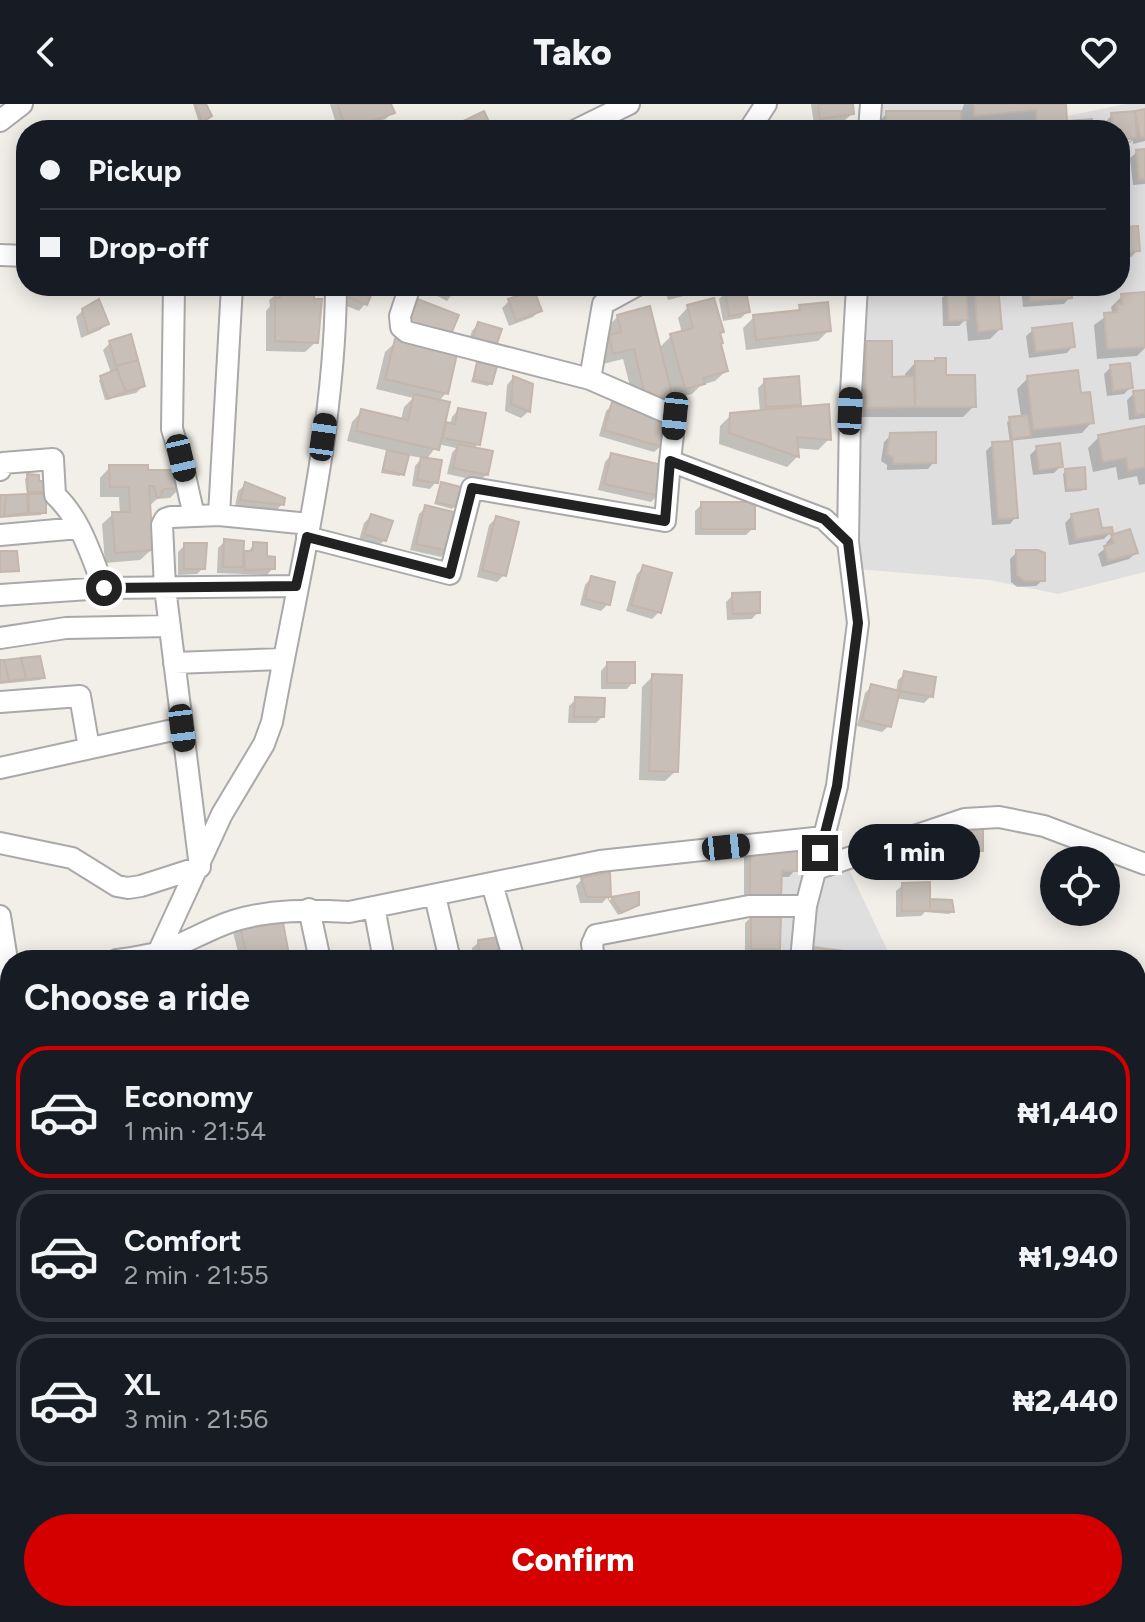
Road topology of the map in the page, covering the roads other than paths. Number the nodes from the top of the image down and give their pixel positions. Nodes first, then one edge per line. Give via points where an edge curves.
1 (22, 104) edge
2 (629, 104) edge
3 (596, 120) edge
4 (0, 121) edge
5 (174, 296) edge
6 (231, 296) edge
7 (335, 296) edge
8 (407, 296) edge
9 (618, 296) edge
10 (856, 296) edge
11 (590, 379) junction
12 (670, 461) junction
13 (0, 470) edge
14 (219, 515) junction
15 (194, 516) junction
16 (79, 528) junction
17 (308, 530) junction
18 (0, 535) edge
19 (848, 542) junction
20 (296, 586) junction
21 (104, 588) junction
22 (165, 588) junction
23 (0, 595) edge
24 (170, 626) junction
25 (0, 638) edge
26 (283, 659) junction
27 (174, 663) junction
28 (0, 702) edge
29 (182, 728) junction
30 (89, 748) junction
31 (0, 768) edge
32 (824, 837) junction
33 (0, 843) edge
34 (1145, 864) edge
35 (200, 867) junction
36 (816, 869) junction
37 (492, 884) junction
38 (435, 896) junction
39 (806, 906) junction
40 (374, 907) junction
41 (309, 909) junction
42 (0, 916) edge
43 (5, 950) edge
44 (160, 950) edge
45 (170, 950) edge
46 (318, 950) edge
47 (382, 950) edge
48 (448, 950) edge
49 (511, 950) edge
50 (593, 950) edge
51 (802, 950) edge

1 - 4 street
2 - 3 street
5 - 15 street via 172,429
6 - 14 street
7 - 17 street via 331,380
8 - 11 street via 400,316 407,332
9 - 11 street via 603,304
10 - 19 street
11 - 12 street via 675,416
12 - 17 street via 665,521 472,488 450,574
12 - 19 street via 824,519
13 - 16 street via 3,463 53,459 55,495
14 - 15 street
14 - 17 street
15 - 22 street via 171,517 162,525
16 - 18 street
16 - 21 street
17 - 20 street
19 - 32 street via 858,623 837,786
20 - 22 street
20 - 26 street
21 - 22 street
21 - 23 street
22 - 24 street
24 - 25 street via 66,628
24 - 27 street
26 - 27 street
26 - 35 street via 264,744 222,814
27 - 29 street
28 - 30 street via 77,694 83,701
29 - 30 street
29 - 35 street
30 - 31 street
32 - 36 street
32 - 37 street via 600,861
33 - 35 street via 72,858 128,888
34 - 36 street via 1044,826 999,817 965,819
35 - 44 street
36 - 39 street
37 - 38 street
37 - 49 street
38 - 40 street
38 - 48 street
39 - 50 street via 749,906 596,935
39 - 51 street
40 - 41 street via 349,912
40 - 47 street
41 - 45 street via 238,919
41 - 46 street
42 - 43 street

